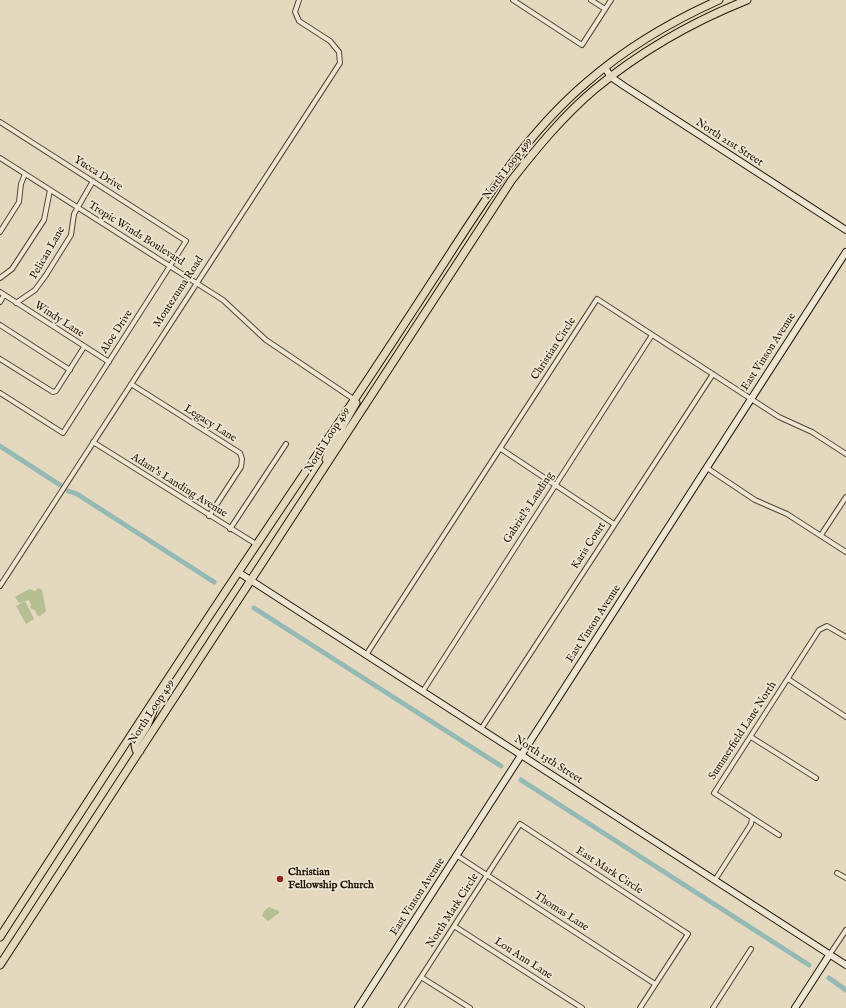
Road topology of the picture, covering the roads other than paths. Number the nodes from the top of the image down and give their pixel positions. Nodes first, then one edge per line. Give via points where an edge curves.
1 (299, 0) edge
2 (513, 0) edge
3 (592, 0) edge
4 (611, 0) edge
5 (719, 0) edge
6 (747, 0) edge
7 (605, 9) junction
8 (605, 68) junction
9 (611, 77) junction
10 (0, 122) edge
11 (0, 158) edge
12 (25, 174) junction
13 (93, 181) junction
14 (50, 190) junction
15 (77, 208) junction
16 (846, 230) edge
17 (0, 232) edge
18 (186, 241) joint
19 (846, 252) edge
20 (170, 266) junction
21 (0, 278) edge
22 (196, 283) junction
23 (2, 294) edge
24 (0, 302) edge
25 (16, 302) junction
26 (0, 326) edge
27 (652, 335) junction
28 (84, 347) junction
29 (0, 359) edge
30 (108, 362) junction
31 (70, 370) junction
32 (713, 374) junction
33 (130, 384) junction
34 (0, 393) edge
35 (751, 398) junction
36 (354, 400) junction
37 (93, 442) junction
38 (286, 444) dead end
39 (501, 449) junction
40 (846, 454) edge
41 (707, 468) junction
42 (320, 474) junction
43 (555, 485) junction
44 (846, 496) edge
45 (209, 516) junction
46 (614, 524) junction
47 (230, 529) junction
48 (821, 535) junction
49 (256, 544) junction
50 (845, 551) edge
51 (238, 572) junction
52 (252, 580) junction
53 (0, 586) edge
54 (846, 637) edge
55 (366, 655) junction
56 (788, 679) junction
57 (422, 691) junction
58 (159, 692) junction
59 (846, 717) edge
60 (482, 729) junction
61 (751, 737) junction
62 (140, 751) junction
63 (521, 755) junction
64 (816, 778) dead end
65 (752, 818) junction
66 (520, 824) joint
67 (779, 836) dead end
68 (456, 855) junction
69 (837, 873) dead end
70 (487, 875) junction
71 (846, 878) edge
72 (715, 880) junction
73 (454, 926) junction
74 (846, 930) edge
75 (0, 937) edge
76 (751, 949) dead end
77 (830, 954) junction
78 (0, 964) edge
79 (846, 965) edge
80 (421, 976) junction
81 (655, 984) junction
82 (358, 1008) edge
83 (401, 1008) edge
84 (470, 1008) edge
85 (582, 1008) edge
86 (640, 1008) edge
87 (712, 1008) edge
88 (795, 1008) edge

1 - 22 street, Montezuma Road via 295,12 298,19 330,41 339,52 340,63
2 - 7 street via 582,45
3 - 7 street
4 - 7 street
5 - 8 main road, North Loop 499 via 663,28
6 - 9 main road, North Loop 499 via 669,37
8 - 9 street, North 21st Street
8 - 36 main road, North Loop 499 via 560,107 502,175
9 - 16 street, North 21st Street
9 - 42 main road, North Loop 499 via 568,115 511,181
10 - 13 street, Yucca Drive
11 - 12 street, Tropic Winds Boulevard
12 - 14 street, Tropic Winds Boulevard
12 - 17 street via 19,202
13 - 15 street, Pelican Lane
13 - 18 street, Yucca Drive
14 - 15 street, Tropic Winds Boulevard
14 - 21 street via 44,220 12,269
15 - 20 street, Tropic Winds Boulevard
15 - 25 street, Pelican Lane via 71,235 46,275 35,290
18 - 20 street, Aloe Drive
19 - 35 street, East Vinson Avenue
20 - 22 street, Tropic Winds Boulevard
20 - 30 street, Aloe Drive
22 - 33 street, Montezuma Road
22 - 36 street, Tropic Winds Boulevard via 233,308 266,340
23 - 24 street
23 - 25 street, Windy Lane
25 - 28 street, Windy Lane
26 - 31 street
27 - 32 street, Christian Circle
27 - 39 street, Christian Circle via 597,299
27 - 43 street, Gabriel's Landing
28 - 30 street, Windy Lane
28 - 31 street
29 - 31 street via 53,392
30 - 34 street, Aloe Drive via 63,433
32 - 35 street, Christian Circle
32 - 46 street, Karis Court
33 - 37 street, Montezuma Road
33 - 45 street, Legacy Lane via 240,453 241,467
35 - 40 street, Christian Circle
35 - 41 street, East Vinson Avenue
36 - 42 main road via 357,404 330,448
36 - 49 main road, North Loop 499
37 - 45 street, Adam's Landing Avenue
37 - 53 street, Montezuma Road
38 - 47 street
39 - 43 street
39 - 55 street, Christian Circle
41 - 48 street via 755,500 787,514
41 - 63 street, East Vinson Avenue
42 - 52 main road, North Loop 499
43 - 46 street
43 - 57 street, Gabriel's Landing
44 - 48 street
45 - 47 street, Adam's Landing Avenue
46 - 60 street, Karis Court
47 - 49 street, Adam's Landing Avenue
48 - 50 street
49 - 51 main road, North Loop 499
51 - 52 street, North 13th Street
51 - 58 main road, North Loop 499
52 - 55 street, North 13th Street
52 - 62 main road, North Loop 499
54 - 56 street, Summerfield Lane North via 830,628 822,628
55 - 57 street, North 13th Street
56 - 59 street
56 - 61 street, Summerfield Lane North
57 - 60 street, North 13th Street
58 - 62 main road via 151,716 135,745 136,750
58 - 75 main road, North Loop 499
60 - 63 street, North 13th Street
61 - 64 street
61 - 65 street, Summerfield Lane North via 714,793
62 - 78 main road, North Loop 499
63 - 68 street, East Vinson Avenue
63 - 72 street, North 13th Street
65 - 67 street
65 - 72 street
66 - 70 street, North Mark Circle
66 - 81 street, East Mark Circle via 688,934
68 - 70 street, Thomas Lane
68 - 82 street, East Vinson Avenue
69 - 71 street
70 - 73 street, North Mark Circle
70 - 81 street, Thomas Lane
72 - 77 street, North 13th Street
73 - 80 street, North Mark Circle
73 - 85 street, Lou Ann Lane
74 - 77 street
76 - 87 street
77 - 79 street, North 13th Street
77 - 88 street
80 - 83 street, North Mark Circle
80 - 84 street
81 - 86 street

